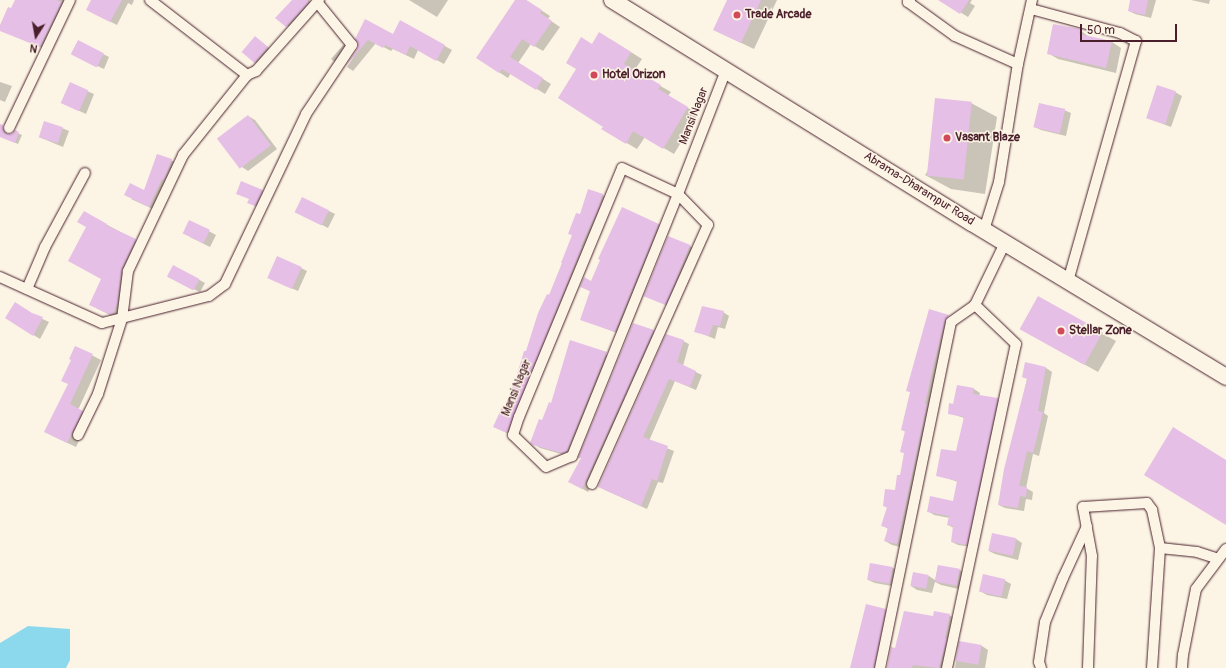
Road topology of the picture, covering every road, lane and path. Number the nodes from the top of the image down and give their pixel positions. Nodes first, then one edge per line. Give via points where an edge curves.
1 (70, 0) edge
2 (150, 0) edge
3 (612, 0) edge
4 (910, 0) edge
5 (318, 2) edge
6 (1032, 4) edge
7 (1018, 64) junction
8 (726, 70) junction
9 (247, 75) junction
10 (9, 128) dead end
11 (85, 173) dead end
12 (678, 194) junction
13 (984, 230) junction
14 (1005, 243) junction
15 (0, 277) edge
16 (1068, 281) junction
17 (27, 289) junction
18 (975, 305) junction
19 (122, 319) junction
20 (1226, 377) edge
21 (78, 435) dead end
22 (592, 484) dead end
23 (1087, 526) junction
24 (1160, 548) junction
25 (1226, 549) edge
26 (1218, 559) junction
27 (880, 668) edge
28 (947, 668) edge
29 (1041, 668) edge
30 (1088, 668) edge
31 (1152, 668) edge
32 (1182, 668) edge

1 - 10 street
2 - 9 street
3 - 8 main road, Abrama-Dharampur Road
4 - 7 street via 908,2 955,36
5 - 9 street via 256,72
5 - 19 street via 352,45 306,114 225,284 209,296
6 - 7 street
6 - 16 street via 1136,41
7 - 13 street via 999,182
8 - 12 street, Mansi Nagar
8 - 13 main road, Abrama-Dharampur Road
9 - 19 street via 183,155 128,271
11 - 17 street via 45,247
12 - 12 street, Mansi Nagar via 622,168 513,435 546,467 572,456
12 - 22 street, Mansi Nagar via 708,225
13 - 14 main road, Abrama-Dharampur Road
14 - 16 main road, Abrama-Dharampur Road
14 - 18 street
15 - 17 street
16 - 20 main road, Abrama-Dharampur Road
17 - 19 street via 102,323
18 - 27 street via 951,322
18 - 28 street via 1016,344
19 - 21 street via 98,394
23 - 24 street via 1083,507 1147,503 1152,510
23 - 29 street via 1045,622 1039,662
23 - 30 street via 1092,556
24 - 26 street via 1197,552
24 - 31 street
25 - 26 street
26 - 32 street via 1196,589

